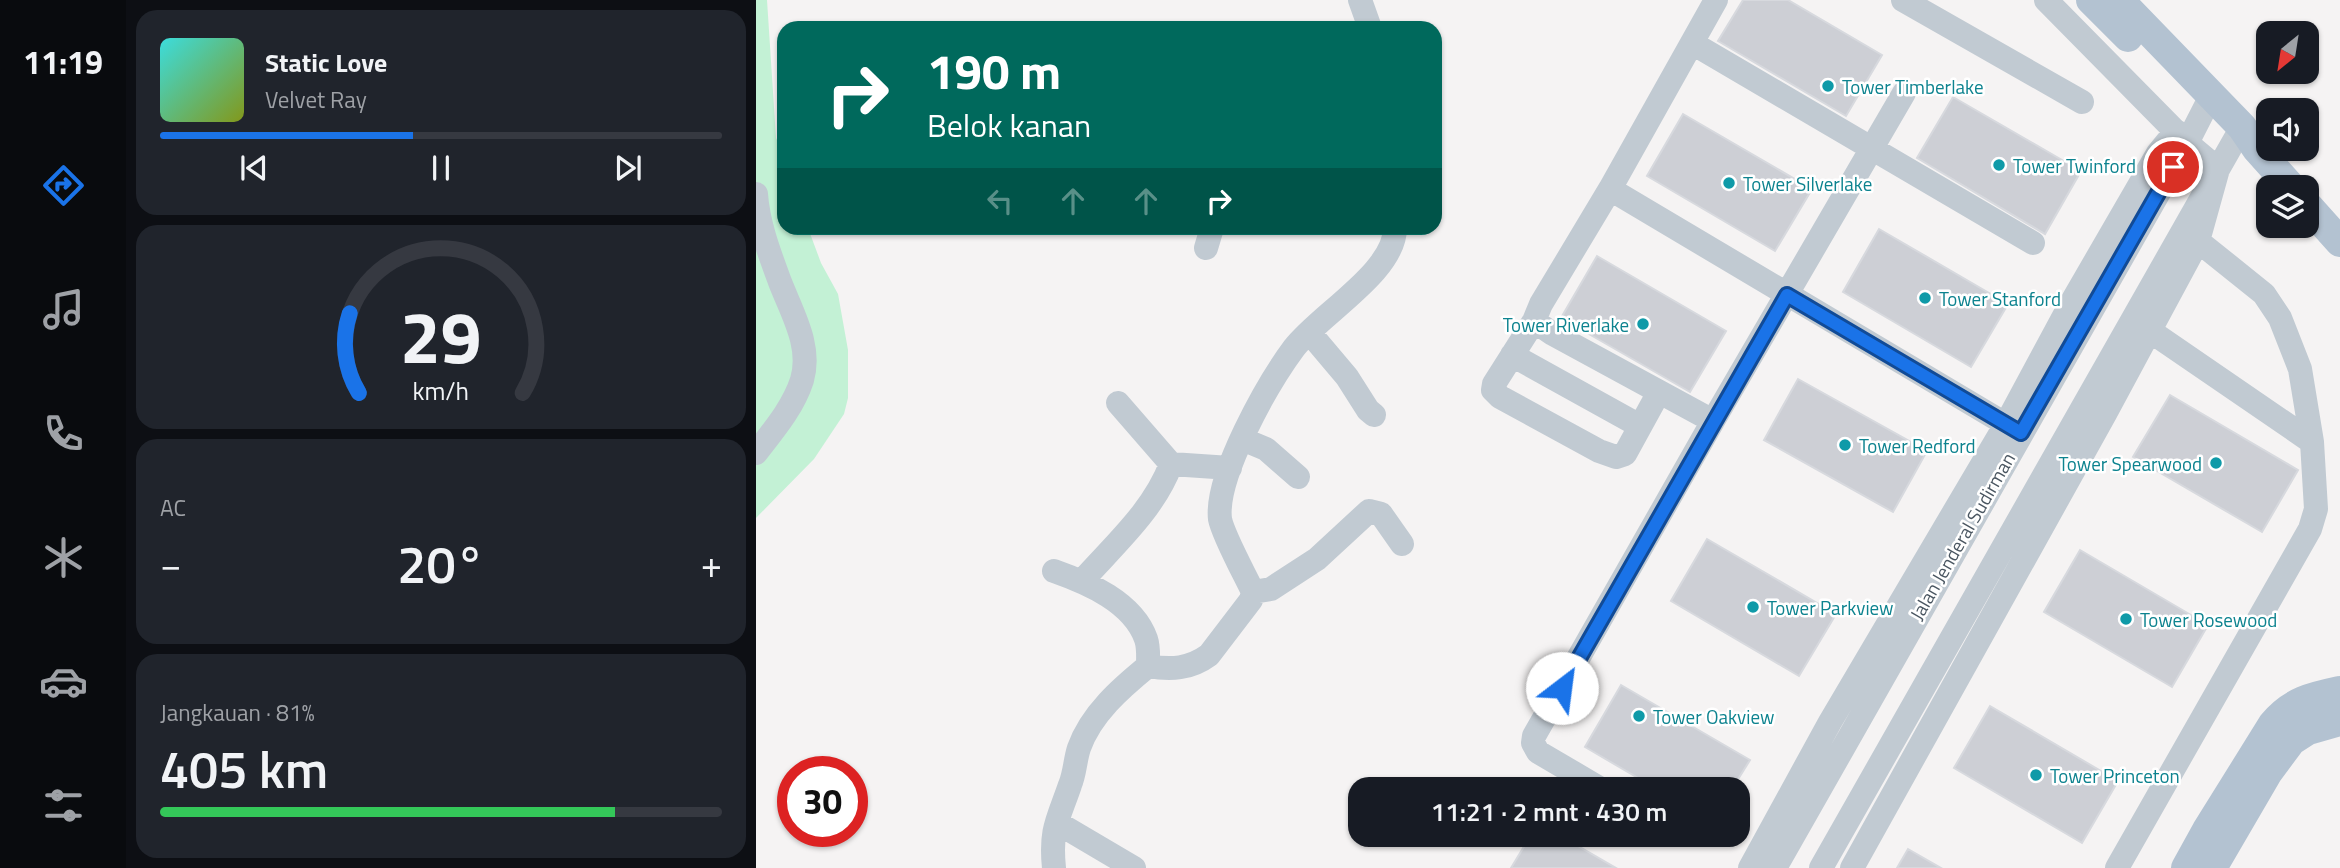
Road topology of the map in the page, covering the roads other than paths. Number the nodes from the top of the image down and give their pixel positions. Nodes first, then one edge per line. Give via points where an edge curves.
1 (1360, 0) edge
2 (1716, 0) edge
3 (1903, 0) edge
4 (2046, 0) edge
5 (2091, 0) edge
6 (2119, 0) edge
7 (1368, 21) edge
8 (1692, 43) junction
9 (1904, 93) dead end
10 (2082, 102) dead end
11 (2206, 104) junction
12 (2181, 137) junction
13 (2237, 148) junction
14 (1872, 149) junction
15 (2274, 175) edge
16 (1611, 189) junction
17 (756, 194) edge
18 (2319, 219) edge
19 (1395, 235) edge
20 (2198, 242) junction
21 (2340, 242) edge
22 (2033, 243) dead end
23 (2162, 268) junction
24 (1787, 295) junction
25 (2169, 297) junction
26 (1534, 321) junction
27 (2142, 325) junction
28 (1309, 332) junction
29 (1512, 355) junction
30 (1659, 392) junction
31 (1118, 403) dead end
32 (1374, 415) dead end
33 (1713, 421) junction
34 (1640, 426) junction
35 (2013, 428) junction
36 (1242, 439) junction
37 (2312, 442) junction
38 (756, 453) edge
39 (1171, 464) junction
40 (1230, 468) junction
41 (1298, 477) dead end
42 (1402, 544) dead end
43 (1054, 571) dead end
44 (1082, 580) junction
45 (1253, 592) junction
46 (1148, 666) junction
47 (2340, 691) edge
48 (1916, 702) junction
49 (2338, 723) edge
50 (1927, 733) junction
51 (1581, 777) edge
52 (1061, 825) dead end
53 (1054, 868) edge
54 (1134, 868) edge
55 (1750, 868) edge
56 (1775, 868) edge
57 (1821, 868) edge
58 (1852, 868) edge
59 (2117, 868) edge
60 (2186, 868) edge
61 (2212, 868) edge

1 - 7 street
2 - 8 street
3 - 10 street
4 - 12 street
5 - 11 main road
6 - 11 main road
8 - 14 street
8 - 16 street
9 - 14 street
11 - 12 street
11 - 13 main road
12 - 13 street
12 - 35 street via 2158,153 2070,305
13 - 15 main road
13 - 20 street
13 - 23 street
14 - 22 street
14 - 24 street
16 - 24 street
16 - 26 street
17 - 38 street via 764,234 801,332 805,357 802,380 783,419
18 - 21 main road
19 - 28 street via 1375,271
20 - 25 street
20 - 37 street via 2264,294 2280,318 2300,369
23 - 25 street
23 - 27 street
24 - 33 street
24 - 35 street
25 - 27 street
26 - 29 street
26 - 30 street
27 - 37 street
27 - 48 street
27 - 50 street
28 - 32 street
28 - 36 street via 1294,348
29 - 34 street
29 - 34 street via 1494,384 1500,397 1616,457 1625,454
30 - 33 street
30 - 34 street
31 - 39 street
33 - 51 street via 1534,736 1538,752
35 - 55 street via 1830,722
35 - 56 street, Jalan Jenderal Sudirman
36 - 40 street
36 - 41 street via 1266,449
37 - 59 street via 2316,509 2310,529
39 - 40 street
39 - 44 street via 1150,504
40 - 45 street via 1221,522
42 - 45 street via 1381,514 1369,511 1317,559 1271,589
43 - 44 street
44 - 46 street via 1137,620 1148,648
45 - 46 street via 1246,609 1209,655 1173,669
46 - 53 street via 1112,698 1081,742 1052,838
47 - 60 main road via 2298,702 2283,711
48 - 50 street
48 - 57 street
49 - 61 main road via 2308,730 2291,741
50 - 58 street
52 - 54 street

